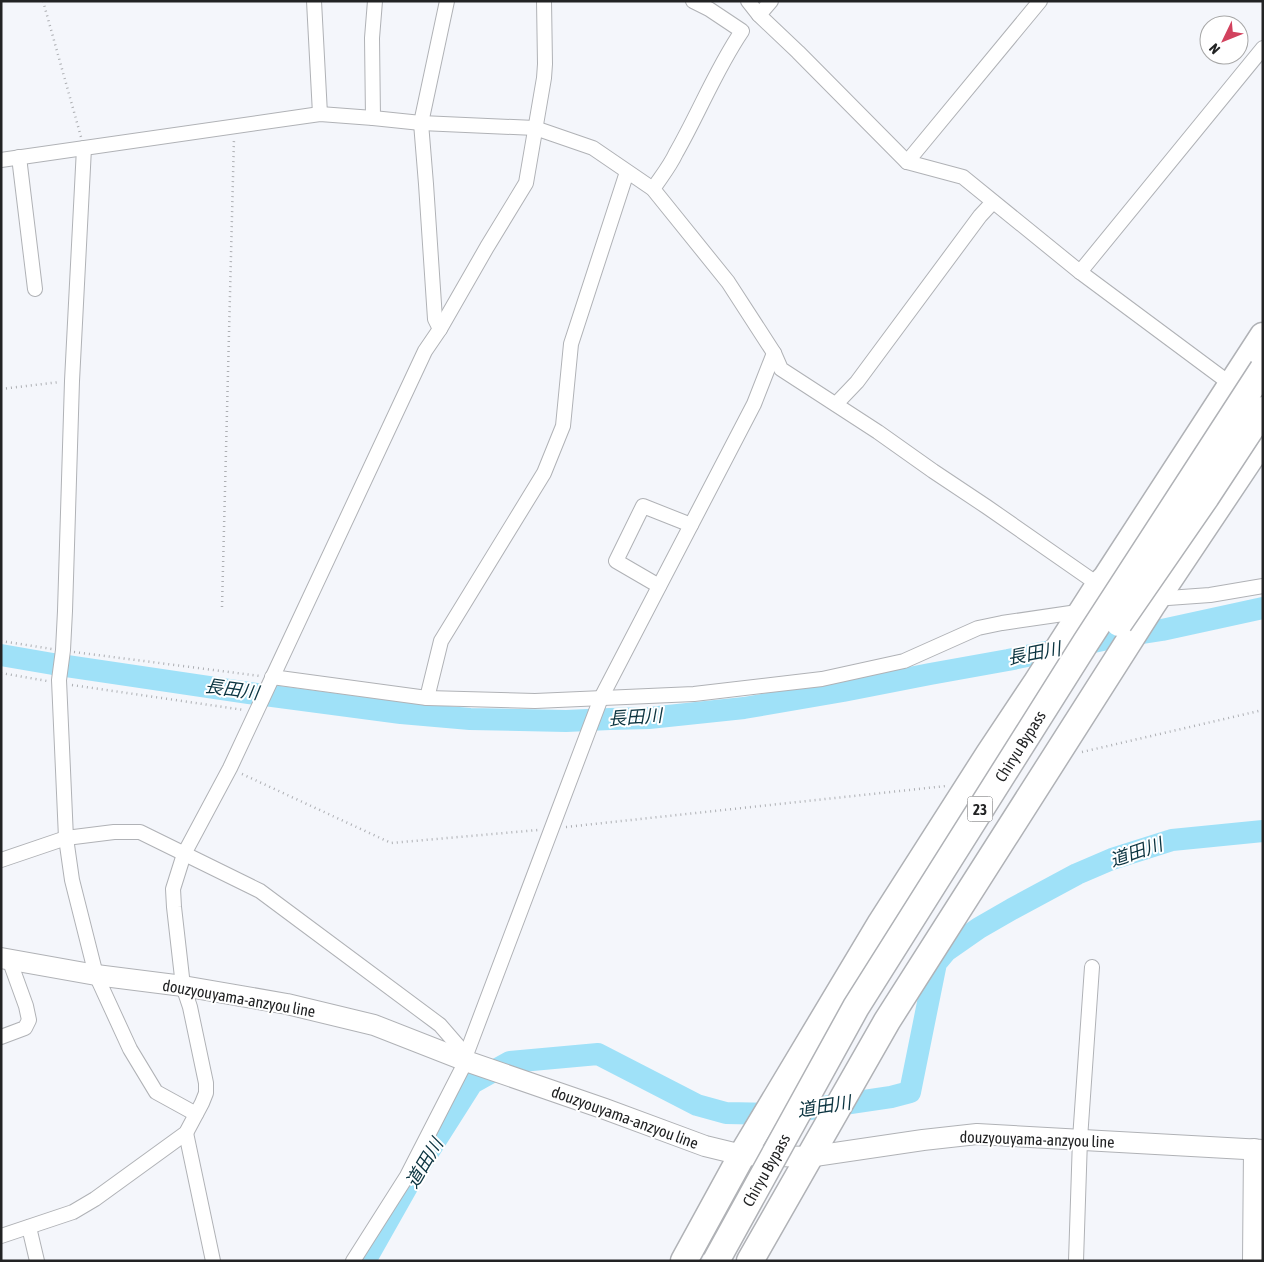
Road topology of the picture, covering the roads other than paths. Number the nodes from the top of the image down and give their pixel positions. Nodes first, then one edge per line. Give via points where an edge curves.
1 (314, 1) edge
2 (375, 1) edge
3 (447, 1) edge
4 (544, 1) edge
5 (693, 1) edge
6 (748, 1) edge
7 (771, 1) edge
8 (1040, 1) edge
9 (759, 15) junction
10 (1263, 48) edge
11 (320, 114) junction
12 (373, 118) junction
13 (421, 123) junction
14 (535, 128) junction
15 (84, 148) junction
16 (20, 157) junction
17 (1, 160) edge
18 (908, 162) junction
19 (627, 172) junction
20 (653, 189) junction
21 (993, 202) junction
22 (1080, 272) junction
23 (35, 289) dead end
24 (440, 329) junction
25 (1263, 336) edge
26 (774, 353) junction
27 (1263, 369) edge
28 (1231, 384) junction
29 (836, 404) junction
30 (1263, 409) edge
31 (1263, 439) edge
32 (691, 525) junction
33 (1099, 585) junction
34 (659, 586) junction
35 (1263, 586) edge
36 (1155, 602) junction
37 (1082, 611) junction
38 (272, 677) junction
39 (427, 698) junction
40 (601, 698) junction
41 (66, 838) junction
42 (184, 854) junction
43 (1, 860) edge
44 (5, 958) edge
45 (1092, 966) dead end
46 (96, 974) junction
47 (183, 986) junction
48 (1, 1037) edge
49 (466, 1058) junction
50 (196, 1114) junction
51 (186, 1133) junction
52 (1080, 1139) junction
53 (1258, 1150) edge
54 (742, 1155) junction
55 (808, 1157) junction
56 (29, 1227) junction
57 (1, 1236) edge
58 (37, 1261) edge
59 (213, 1261) edge
60 (354, 1261) edge
61 (684, 1261) edge
62 (716, 1261) edge
63 (730, 1261) edge
64 (750, 1261) edge
65 (1076, 1261) edge
66 (1253, 1261) edge

1 - 11 street
2 - 12 street
3 - 13 street
4 - 14 street via 545,64
5 - 20 street via 742,31 676,155
6 - 9 street
7 - 9 street
8 - 18 street
9 - 18 street
10 - 22 street
11 - 12 street
11 - 15 street
12 - 13 street
13 - 14 street
13 - 24 street via 435,319
14 - 19 street via 593,148
14 - 24 street via 526,183
15 - 16 street
15 - 41 street via 59,682
16 - 17 street
16 - 23 street
18 - 21 street via 963,177
19 - 20 street
19 - 39 street via 571,344 563,426 544,473 441,641
20 - 26 street via 728,282
21 - 22 street
21 - 29 street via 857,382
22 - 28 street
24 - 38 street via 426,351
25 - 28 highway, 23
26 - 29 street via 781,369
26 - 32 street via 754,404
27 - 62 highway, Chiryu Bypass / 23, bridge via 856,1007
28 - 30 street
28 - 33 highway, 23
29 - 33 street
30 - 63 highway, Chiryu Bypass / 23, bridge via 1080,679 888,983
31 - 36 highway, 23
32 - 34 street
32 - 34 street via 643,506 616,561
33 - 37 highway, 23
34 - 40 street
35 - 36 street
36 - 37 street
36 - 55 highway, 23 via 887,1021
37 - 40 street via 978,628 904,661 822,679 694,694
37 - 54 highway, 23 via 881,924
38 - 39 street
38 - 42 street via 230,768
39 - 40 street via 535,701
40 - 49 street
41 - 42 street via 140,832
41 - 43 street
41 - 46 street via 72,880
42 - 47 street via 173,889
42 - 49 street via 260,890 440,1025
44 - 46 main road, douzyouyama-anzyou line
44 - 48 street via 29,1020 25,1028
45 - 52 street
46 - 47 main road, douzyouyama-anzyou line
46 - 50 street via 130,1049 156,1092
47 - 49 main road, douzyouyama-anzyou line via 287,1004 374,1025
47 - 50 street via 206,1083 206,1093
49 - 54 main road, douzyouyama-anzyou line via 705,1146
49 - 60 street via 407,1176
50 - 51 street
51 - 56 street via 88,1204
51 - 59 street
52 - 53 main road, douzyouyama-anzyou line
52 - 55 main road, douzyouyama-anzyou line via 978,1134
52 - 65 street
53 - 66 main road
54 - 55 main road, douzyouyama-anzyou line
54 - 61 highway, 23
55 - 64 highway, 23
56 - 57 street
56 - 58 street

